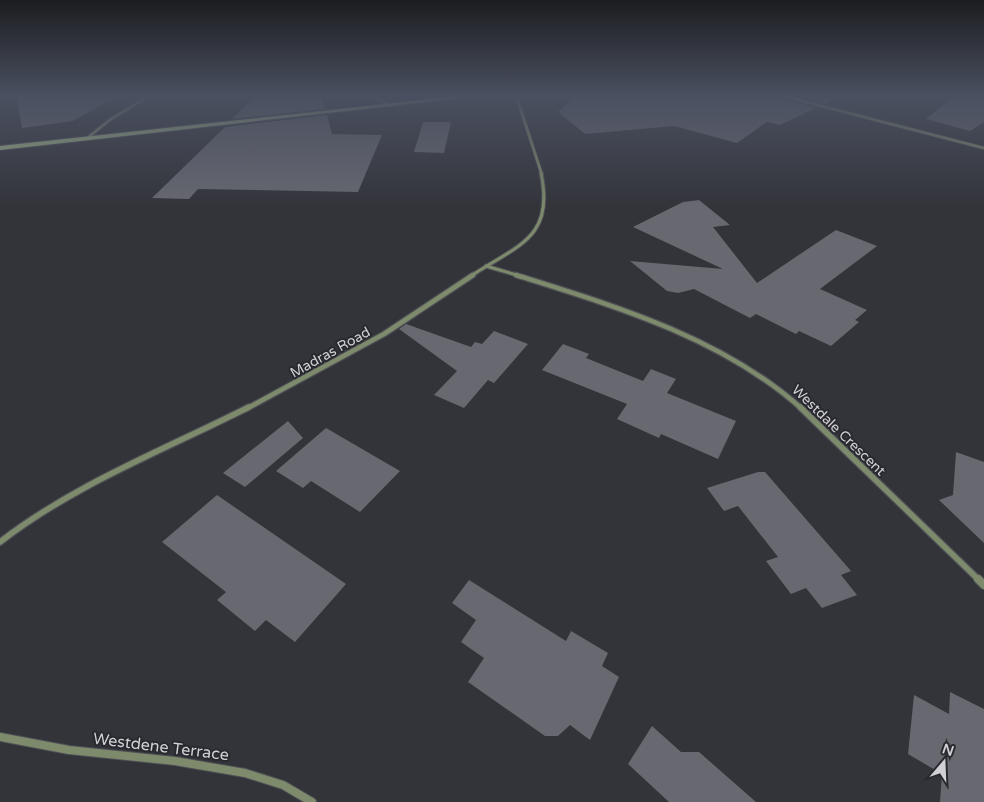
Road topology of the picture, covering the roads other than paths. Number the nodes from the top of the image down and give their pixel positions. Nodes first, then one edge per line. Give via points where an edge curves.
1 (94, 132) edge
2 (147, 132) edge
3 (528, 132) edge
4 (923, 132) edge
5 (86, 139) junction
6 (0, 148) edge
7 (984, 148) edge
8 (486, 266) junction
9 (0, 542) edge
10 (984, 585) edge
11 (0, 738) edge
12 (312, 802) edge

1 - 5 street
2 - 5 street
3 - 8 street, Madras Road via 543,177 544,216 528,238
4 - 7 street
5 - 6 street
8 - 9 street, Madras Road via 430,307 312,376 94,483 35,515
8 - 10 street, Westdale Crescent via 603,302 672,330 712,348 781,390
11 - 12 street, Westdene Terrace via 49,749 150,757 224,768 280,784

